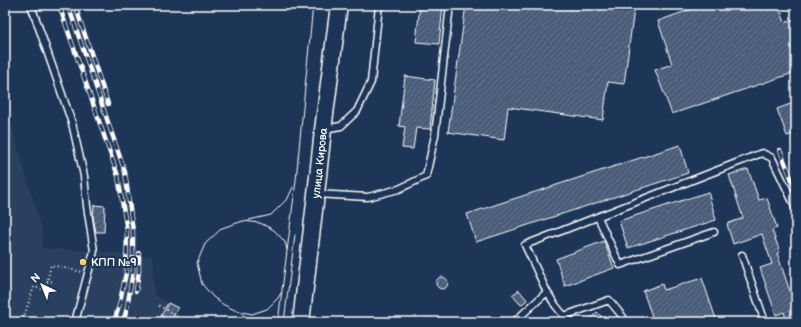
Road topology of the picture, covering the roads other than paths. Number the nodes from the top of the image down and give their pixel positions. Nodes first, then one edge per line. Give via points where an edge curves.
1 (31, 5) edge
2 (339, 5) edge
3 (379, 5) edge
4 (450, 5) edge
5 (323, 130) junction
6 (316, 194) junction
7 (796, 209) edge
8 (598, 217) junction
9 (714, 232) dead end
10 (742, 255) dead end
11 (547, 292) junction
12 (564, 316) junction
13 (624, 320) edge
14 (75, 322) edge
15 (301, 322) edge
16 (514, 322) edge
17 (569, 322) edge
18 (765, 322) edge

1 - 14 lane via 72,122 84,176 94,251
2 - 5 main road, улица Кирова
3 - 5 lane via 372,82 357,111 341,126
4 - 6 lane via 435,135 426,176 399,189 368,197
5 - 6 main road, улица Кирова
6 - 15 main road, улица Кирова
7 - 8 lane via 772,158 762,153
8 - 9 lane via 620,265
8 - 11 lane via 525,245
10 - 18 lane
11 - 12 lane
11 - 16 lane
12 - 13 lane via 609,300
12 - 17 lane

